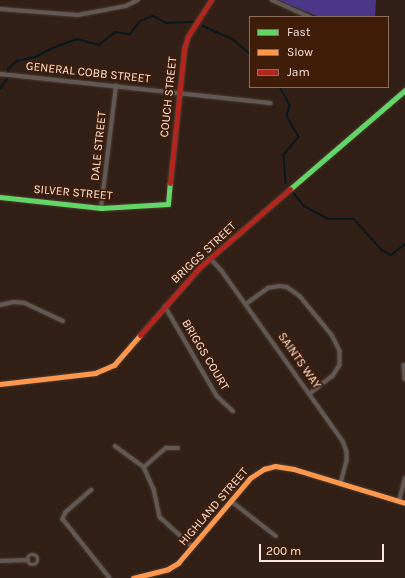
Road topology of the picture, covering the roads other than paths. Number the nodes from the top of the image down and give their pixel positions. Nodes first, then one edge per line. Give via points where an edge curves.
1 (138, 0) edge
2 (211, 0) edge
3 (272, 0) edge
4 (0, 9) edge
5 (308, 16) edge
6 (0, 74) edge
7 (116, 86) junction
8 (405, 90) edge
9 (179, 93) junction
10 (270, 103) dead end
11 (0, 197) edge
12 (168, 204) joint
13 (101, 208) junction
14 (210, 258) junction
15 (246, 304) junction
16 (0, 305) edge
17 (165, 306) junction
18 (63, 321) dead end
19 (404, 366) edge
20 (405, 379) edge
21 (0, 384) edge
22 (310, 394) junction
23 (233, 411) dead end
24 (115, 446) dead end
25 (178, 448) dead end
26 (144, 467) junction
27 (405, 480) edge
28 (341, 483) junction
29 (92, 490) dead end
30 (231, 501) junction
31 (402, 502) edge
32 (276, 536) dead end
33 (192, 546) junction
34 (28, 560) dead end
35 (0, 561) edge
36 (110, 578) edge
37 (134, 578) edge

1 - 4 street via 126,6 78,15
2 - 9 street, COUCH STREET via 185,44
3 - 5 street
6 - 7 street, GENERAL COBB STREET
7 - 9 street, GENERAL COBB STREET
7 - 13 street, DALE STREET
8 - 14 street, BRIGGS STREET
9 - 10 street, GENERAL COBB STREET
9 - 12 street, COUCH STREET
11 - 13 street, SILVER STREET
12 - 13 street, SILVER STREET
14 - 15 street, SAINTS WAY
14 - 17 street, BRIGGS STREET
15 - 22 street, SAINTS WAY
15 - 22 street via 268,288 287,287 300,296 332,335 340,351 340,365 333,376
16 - 18 street via 25,303
17 - 21 street, BRIGGS STREET via 120,359 107,369 95,373
17 - 23 street, BRIGGS COURT via 217,396
19 - 20 street
22 - 28 street, SAINTS WAY via 346,446 348,461
24 - 26 street
25 - 26 street via 166,448
26 - 33 street via 154,488 160,517
27 - 31 street
28 - 30 street, HIGHLAND STREET via 275,466 254,475
28 - 31 street, HIGHLAND STREET
29 - 36 street via 66,513 63,519
30 - 32 street
30 - 33 street, HIGHLAND STREET
33 - 37 street, HIGHLAND STREET via 173,567
34 - 35 street

